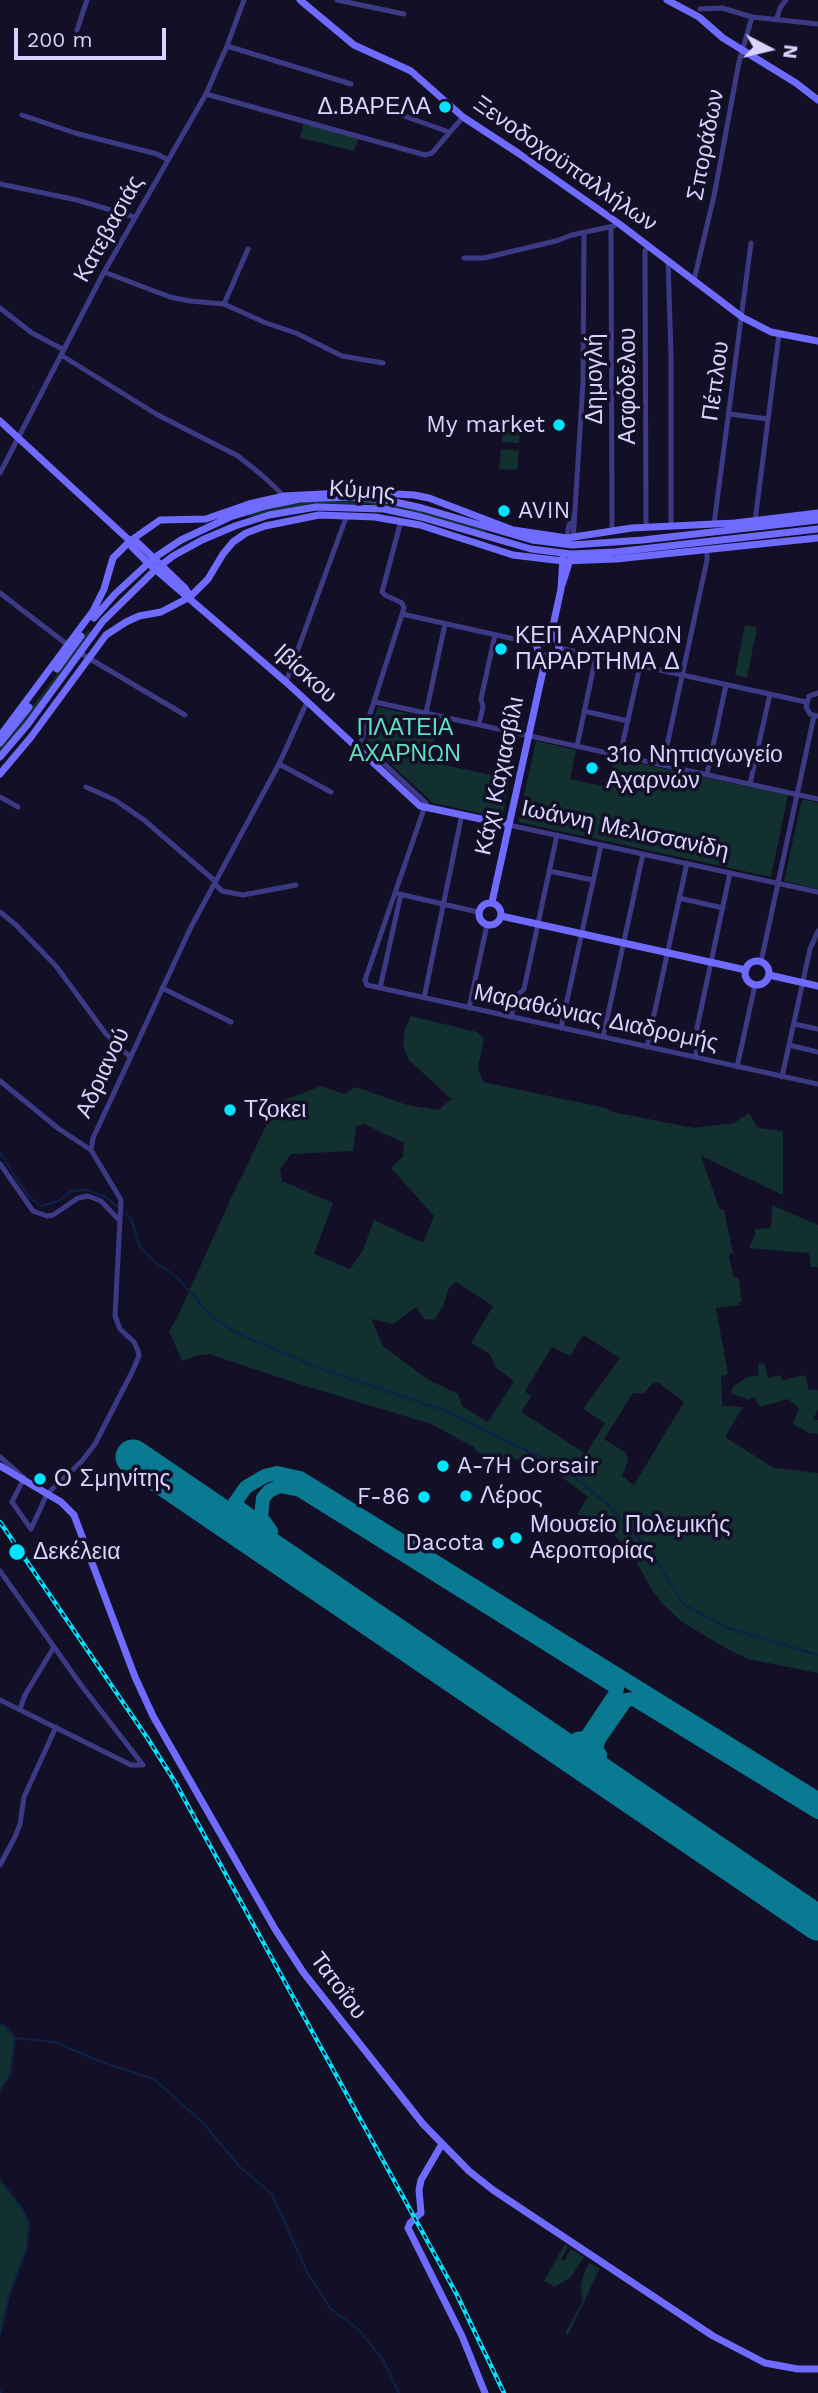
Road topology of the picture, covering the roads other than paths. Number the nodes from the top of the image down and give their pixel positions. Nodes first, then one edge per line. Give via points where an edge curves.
1 (87, 0) edge
2 (244, 0) edge
3 (300, 0) edge
4 (337, 0) edge
5 (667, 0) edge
6 (701, 0) edge
7 (786, 0) edge
8 (699, 13) junction
9 (404, 14) dead end
10 (752, 17) junction
11 (777, 18) junction
12 (818, 24) edge
13 (77, 30) dead end
14 (228, 46) junction
15 (742, 51) junction
16 (351, 83) dead end
17 (206, 94) junction
18 (818, 100) edge
19 (22, 115) dead end
20 (404, 116) dead end
21 (463, 117) junction
22 (449, 132) junction
23 (169, 160) junction
24 (0, 184) edge
25 (134, 217) junction
26 (615, 226) junction
27 (584, 233) junction
28 (751, 243) dead end
29 (648, 246) junction
30 (248, 248) dead end
31 (464, 258) dead end
32 (668, 260) junction
33 (104, 272) junction
34 (694, 280) junction
35 (225, 304) junction
36 (0, 308) edge
37 (742, 317) junction
38 (779, 334) junction
39 (818, 341) edge
40 (62, 353) junction
41 (383, 363) dead end
42 (730, 414) junction
43 (768, 418) junction
44 (0, 421) edge
45 (20, 437) junction
46 (0, 473) edge
47 (284, 496) junction
48 (818, 513) edge
49 (347, 515) junction
50 (818, 520) edge
51 (401, 521) junction
52 (755, 521) junction
53 (714, 524) junction
54 (671, 526) junction
55 (646, 527) junction
56 (818, 529) edge
57 (612, 530) junction
58 (818, 538) edge
59 (130, 541) junction
60 (569, 541) junction
61 (707, 548) junction
62 (567, 558) junction
63 (151, 561) junction
64 (158, 567) junction
65 (0, 593) edge
66 (190, 597) junction
67 (402, 614) junction
68 (445, 624) junction
69 (495, 635) junction
70 (551, 635) junction
71 (537, 644) junction
72 (68, 645) junction
73 (559, 648) junction
74 (80, 653) junction
75 (596, 656) junction
76 (546, 657) junction
77 (88, 658) junction
78 (640, 666) junction
79 (682, 675) junction
80 (286, 682) junction
81 (726, 685) junction
82 (818, 693) edge
83 (769, 694) junction
84 (307, 702) junction
85 (374, 702) junction
86 (806, 702) junction
87 (584, 711) junction
88 (426, 713) junction
89 (185, 715) dead end
90 (816, 716) edge
91 (628, 721) junction
92 (480, 724) junction
93 (529, 735) junction
94 (0, 736) edge
95 (0, 743) edge
96 (577, 746) junction
97 (620, 755) junction
98 (0, 757) edge
99 (279, 764) junction
100 (663, 764) junction
101 (0, 774) edge
102 (707, 774) junction
103 (750, 784) junction
104 (86, 787) dead end
105 (331, 792) dead end
106 (797, 794) junction
107 (0, 797) edge
108 (818, 799) edge
109 (18, 807) dead end
110 (424, 807) junction
111 (462, 814) junction
112 (509, 825) junction
113 (557, 835) junction
114 (601, 845) junction
115 (643, 854) junction
116 (687, 863) junction
117 (549, 871) junction
118 (730, 873) junction
119 (593, 880) junction
120 (215, 881) junction
121 (778, 883) junction
122 (296, 885) dead end
123 (818, 892) edge
124 (398, 893) junction
125 (679, 898) junction
126 (492, 902) junction
127 (442, 904) junction
128 (723, 908) junction
129 (0, 912) edge
130 (478, 912) junction
131 (501, 916) junction
132 (538, 924) junction
133 (487, 925) junction
134 (818, 931) edge
135 (581, 934) junction
136 (623, 943) junction
137 (667, 953) junction
138 (711, 962) junction
139 (761, 962) junction
140 (746, 970) junction
141 (769, 975) junction
142 (803, 983) junction
143 (755, 985) junction
144 (818, 986) edge
145 (162, 988) junction
146 (380, 988) junction
147 (424, 998) junction
148 (469, 1008) junction
149 (511, 1017) junction
150 (231, 1022) dead end
151 (794, 1024) junction
152 (561, 1028) junction
153 (818, 1029) edge
154 (603, 1037) junction
155 (789, 1045) junction
156 (647, 1047) junction
157 (818, 1052) edge
158 (131, 1057) junction
159 (695, 1058) junction
160 (737, 1067) junction
161 (782, 1077) junction
162 (0, 1081) edge
163 (818, 1084) edge
164 (92, 1150) junction
165 (0, 1164) edge
166 (120, 1221) junction
167 (0, 1457) edge
168 (0, 1466) edge
169 (23, 1481) junction
170 (47, 1494) junction
171 (0, 1571) edge
172 (54, 1647) junction
173 (0, 1700) edge
174 (20, 1709) junction
175 (56, 1727) junction
176 (0, 1865) edge
177 (442, 2144) junction
178 (818, 2369) edge
179 (485, 2393) edge

1 - 13 street
2 - 14 street, Κατεβασιάς
3 - 21 street, Ξενοδοχοϋπαλλήλων via 354,45 411,71
4 - 9 street
5 - 8 street
6 - 8 street
7 - 11 street
8 - 10 street via 722,8
8 - 15 street
10 - 11 street
10 - 15 street, Σποράδων
11 - 12 street
14 - 16 street
14 - 17 street, Κατεβασιάς
15 - 18 street
15 - 34 street, Σποράδων
17 - 22 street via 425,155
17 - 23 street, Κατεβασιάς
19 - 23 street
20 - 22 street
21 - 22 street
21 - 26 street, Ξενοδοχοϋπαλλήλων
23 - 25 street, Κατεβασιάς
24 - 25 street
25 - 33 street, Κατεβασιάς
26 - 27 street
26 - 29 street, Ξενοδοχοϋπαλλήλων
26 - 57 street, Δημογλή
27 - 31 street via 484,258
27 - 60 street via 583,383 575,515
28 - 37 street, Πέπλου
29 - 32 street, Ξενοδοχοϋπαλλήλων
29 - 55 street, Ασφόδελου
30 - 35 street
32 - 34 street, Ξενοδοχοϋπαλλήλων
32 - 54 street
33 - 35 street via 170,297
33 - 40 street, Κατεβασιάς
34 - 37 street, Ξενοδοχοϋπαλλήλων
35 - 41 street via 342,356
36 - 40 street
37 - 38 street, Ξενοδοχοϋπαλλήλων
37 - 42 street, Πέπλου
38 - 39 street, Ξενοδοχοϋπαλλήλων
38 - 43 street
40 - 45 street, Κατεβασιάς
40 - 47 street via 163,418 237,456
42 - 43 street
42 - 53 street, Πέπλου
43 - 52 street
44 - 45 street, Ιβίσκου
45 - 46 street, Κατεβασιάς
45 - 59 street, Ιβίσκου
47 - 59 street via 206,519 160,520
47 - 60 street via 414,495 513,530
48 - 52 street
49 - 51 street
49 - 66 street via 302,517 246,533 228,548
49 - 80 street
50 - 60 street, Κύμης via 633,541
51 - 62 street via 513,555
51 - 67 street via 382,592 402,603
52 - 53 street
53 - 54 street
54 - 55 street
55 - 57 street
56 - 62 street, Κύμης
57 - 60 street
58 - 61 street
59 - 63 street, Ιβίσκου via 138,543
59 - 72 street via 113,558 100,600
60 - 62 street
60 - 63 street, Κύμης via 519,537 386,500 315,498 230,517 181,540
61 - 62 street via 615,559
61 - 79 street
62 - 64 street, Κύμης via 392,511 330,507 284,512 235,526
62 - 70 street
63 - 64 street, Ιβίσκου
63 - 95 street, Κύμης via 96,614
64 - 66 street, Ιβίσκου
64 - 74 street, Κύμης via 111,611
65 - 72 street
66 - 77 street via 120,625
66 - 80 street, Ιβίσκου
67 - 68 street
67 - 85 street
68 - 69 street
68 - 88 street
69 - 71 street
69 - 92 street
70 - 71 street
70 - 73 street
71 - 76 street
72 - 94 street
73 - 75 street
73 - 76 street
74 - 77 street
74 - 98 street, Κύμης
75 - 78 street
75 - 87 street
76 - 93 street, Κάχι Καχιασβίλι
77 - 89 street
77 - 101 street
78 - 79 street
78 - 91 street
79 - 81 street
79 - 100 street
80 - 84 street, Ιβίσκου
81 - 83 street
81 - 102 street
82 - 86 street
83 - 86 street
83 - 103 street
84 - 99 street, Αδριανού
84 - 110 street, Ιβίσκου
85 - 88 street
85 - 110 street via 362,744 425,801
86 - 90 street via 807,711
87 - 91 street
87 - 96 street
88 - 92 street
90 - 106 street
91 - 97 street
92 - 93 street
93 - 96 street
93 - 112 street, Κάχι Καχιασβίλι
96 - 97 street
97 - 100 street
99 - 105 street
99 - 120 street, Αδριανού
100 - 102 street
102 - 103 street
103 - 106 street
104 - 120 street via 135,813
106 - 108 street
106 - 121 street
107 - 109 street
110 - 111 street, Ιωάννη Μελισσανίδη
110 - 124 street
111 - 112 street, Ιωάννη Μελισσανίδη
111 - 127 street
112 - 113 street, Ιωάννη Μελισσανίδη
112 - 126 street, Κάχι Καχιασβίλι
113 - 114 street, Ιωάννη Μελισσανίδη
113 - 117 street
114 - 115 street, Ιωάννη Μελισσανίδη
114 - 119 street
115 - 116 street, Ιωάννη Μελισσανίδη
115 - 136 street
116 - 118 street, Ιωάννη Μελισσανίδη
116 - 125 street
117 - 119 street
117 - 132 street
118 - 121 street, Ιωάννη Μελισσανίδη
118 - 128 street
119 - 135 street
120 - 122 street via 222,891 237,895
120 - 145 street, Αδριανού
121 - 123 street, Ιωάννη Μελισσανίδη
121 - 139 street
124 - 127 street
124 - 146 street
124 - 146 street, Μαραθώνιας Διαδρομής via 365,980
125 - 128 street
125 - 137 street
126 - 130 street
126 - 131 street
127 - 130 street
127 - 147 street
128 - 138 street
129 - 158 street via 47,956 106,1034
130 - 133 street
131 - 132 street
131 - 133 street
132 - 135 street
132 - 149 street via 524,989 516,997
133 - 148 street
134 - 142 street
135 - 136 street
135 - 152 street
136 - 137 street
136 - 154 street
137 - 138 street
137 - 156 street
138 - 140 street
138 - 159 street
139 - 140 street
139 - 141 street
140 - 143 street via 747,979
141 - 142 street
141 - 143 street via 764,983
142 - 144 street
142 - 151 street
143 - 160 street
145 - 150 street
145 - 158 street, Αδριανού
146 - 147 street, Μαραθώνιας Διαδρομής
147 - 148 street, Μαραθώνιας Διαδρομής
148 - 149 street, Μαραθώνιας Διαδρομής
149 - 152 street, Μαραθώνιας Διαδρομής
151 - 153 street
151 - 155 street
152 - 154 street, Μαραθώνιας Διαδρομής
154 - 156 street, Μαραθώνιας Διαδρομής
155 - 157 street
155 - 161 street
156 - 159 street, Μαραθώνιας Διαδρομής
158 - 164 street, Αδριανού via 95,1132
159 - 160 street, Μαραθώνιας Διαδρομής
160 - 161 street, Μαραθώνιας Διαδρομής
161 - 163 street, Μαραθώνιας Διαδρομής
162 - 164 street
164 - 166 street, Αδριανού via 119,1194
165 - 166 street via 33,1211 53,1215 88,1196 102,1201
166 - 170 street, Αδριανού via 115,1316 139,1356 92,1449
167 - 169 street
168 - 169 street, Τατοΐου
169 - 170 street, Τατοΐου
169 - 170 street via 12,1502 29,1530
170 - 177 street, Τατοΐου via 77,1520 153,1716 275,1929 346,2028
171 - 172 street
172 - 174 street
172 - 175 street via 143,1765 131,1765
173 - 174 street
174 - 175 street
175 - 176 street
177 - 178 street, Τατοΐου via 494,2190 726,2343 765,2362
177 - 179 street via 421,2180 421,2211 409,2225 410,2232

